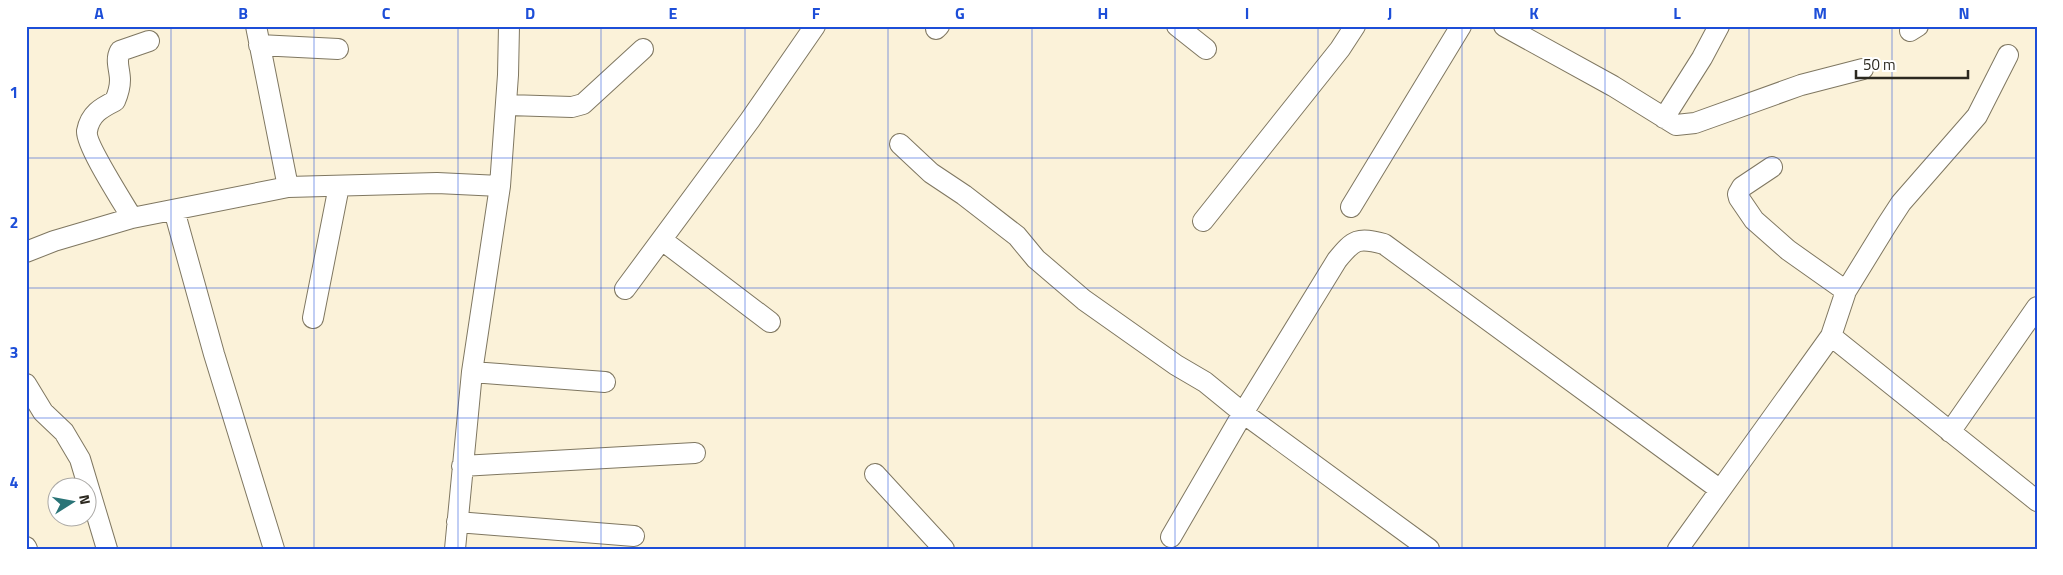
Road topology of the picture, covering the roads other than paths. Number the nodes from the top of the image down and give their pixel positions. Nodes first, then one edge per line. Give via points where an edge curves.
1 (509, 26) edge
2 (815, 26) edge
3 (1177, 26) edge
4 (1355, 26) edge
5 (1461, 26) edge
6 (1504, 26) edge
7 (1719, 26) edge
8 (257, 36) edge
9 (149, 41) dead end
10 (338, 49) dead end
11 (643, 49) dead end
12 (1206, 49) dead end
13 (2008, 54) dead end
14 (1863, 69) dead end
15 (506, 105) junction
16 (1664, 118) junction
17 (900, 144) dead end
18 (1772, 167) dead end
19 (339, 186) junction
20 (500, 186) junction
21 (288, 187) junction
22 (1351, 207) dead end
23 (174, 210) junction
24 (132, 218) junction
25 (1203, 221) dead end
26 (662, 240) junction
27 (26, 252) edge
28 (625, 289) dead end
29 (1846, 290) junction
30 (2037, 307) edge
31 (313, 318) dead end
32 (770, 322) dead end
33 (1831, 336) junction
34 (472, 372) junction
35 (605, 382) dead end
36 (26, 384) edge
37 (1243, 413) junction
38 (1950, 432) junction
39 (695, 453) dead end
40 (462, 466) junction
41 (875, 474) dead end
42 (1719, 489) junction
43 (2037, 501) edge
44 (457, 522) junction
45 (634, 536) dead end
46 (1171, 537) dead end
47 (107, 549) edge
48 (274, 549) edge
49 (455, 549) edge
50 (944, 549) edge
51 (1428, 549) edge
52 (1678, 549) edge

1 - 15 street
2 - 26 street
3 - 12 street
4 - 25 street
5 - 22 street
6 - 16 street
7 - 16 street
8 - 10 street
8 - 21 street
9 - 24 street via 120,50 117,56 119,92 115,101 91,117 87,133
11 - 15 street via 583,104 572,107
13 - 29 street via 1976,116 1901,203
14 - 16 street via 1801,86 1695,123 1676,125
15 - 20 street
17 - 37 street via 931,173 1017,236 1036,259 1084,300 1205,382
18 - 29 street via 1742,187 1739,198 1754,220 1788,250
19 - 20 street via 437,183
19 - 21 street
19 - 31 street
20 - 34 street
21 - 23 street
23 - 24 street
23 - 48 street
24 - 27 street
26 - 28 street
26 - 32 street
29 - 33 street
30 - 38 street
33 - 38 street
33 - 42 street
34 - 35 street
34 - 40 street
36 - 47 street via 43,412 64,432 80,459
37 - 42 street via 1337,260 1350,244 1364,238 1384,244
37 - 46 street
37 - 51 street
38 - 43 street
39 - 40 street
40 - 44 street
41 - 50 street
42 - 52 street
44 - 45 street
44 - 49 street

